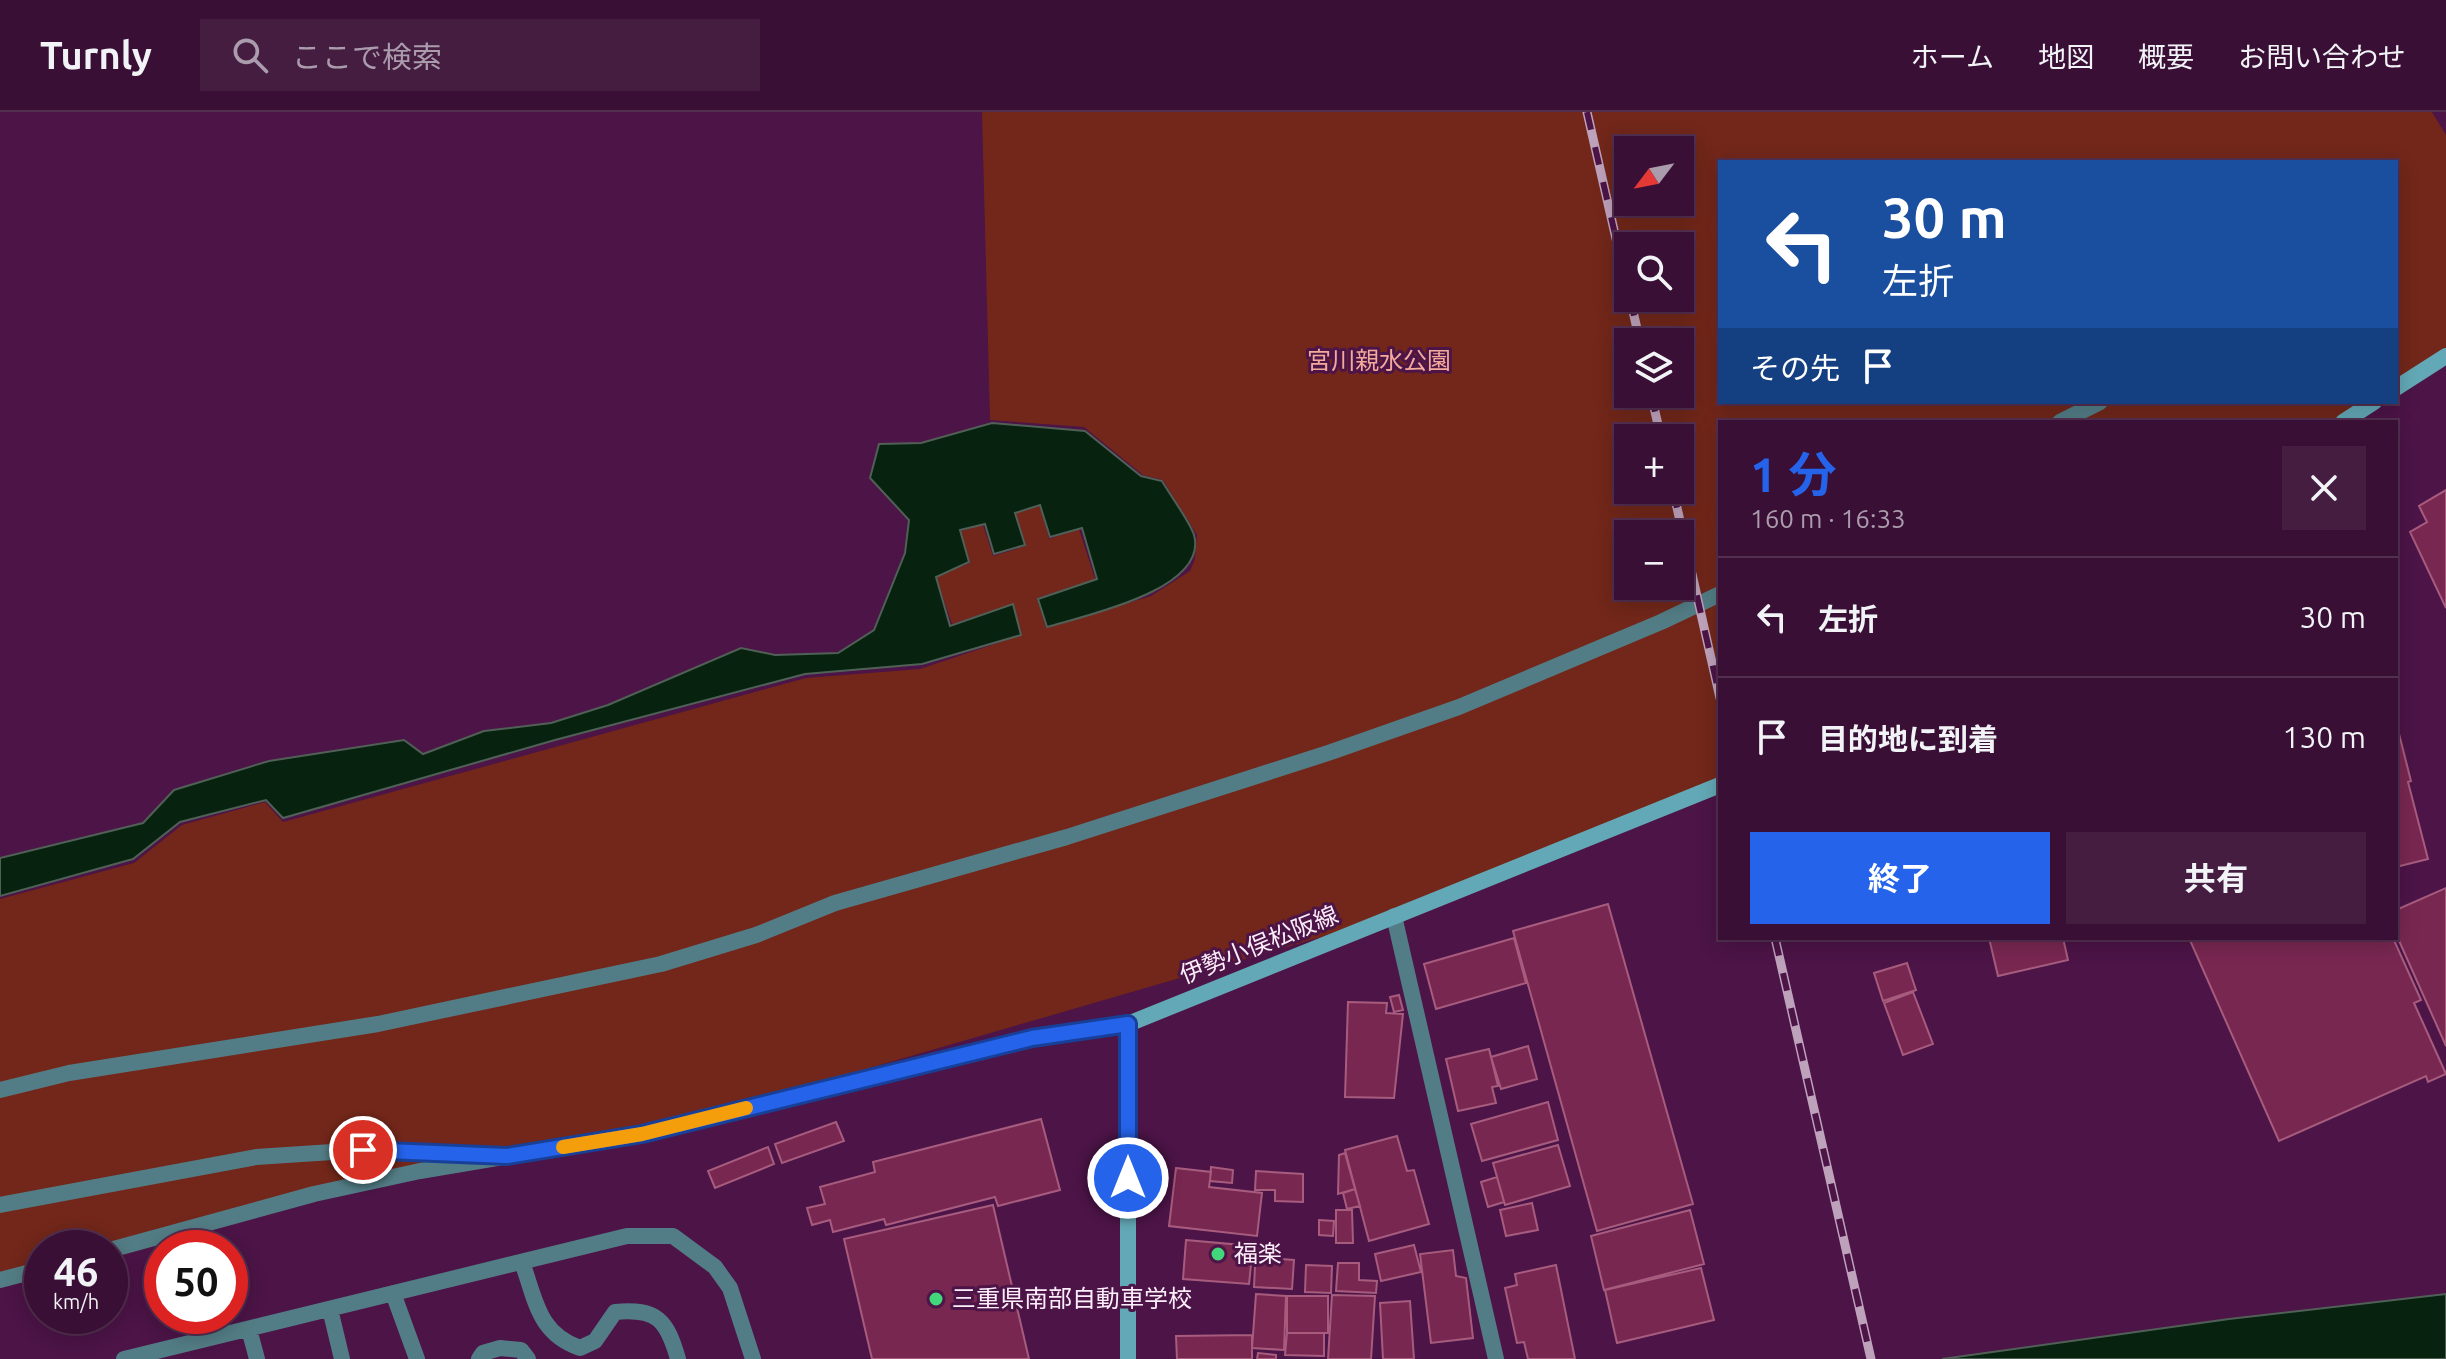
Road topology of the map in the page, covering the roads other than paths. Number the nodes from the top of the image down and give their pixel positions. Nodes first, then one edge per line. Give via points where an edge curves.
1 (2446, 356) edge
2 (2398, 387) edge
3 (2096, 404) edge
4 (2371, 404) edge
5 (2064, 420) edge
6 (2346, 420) edge
7 (1718, 595) edge
8 (1718, 786) edge
9 (1394, 916) junction
10 (1128, 1024) junction
11 (0, 1090) edge
12 (507, 1156) junction
13 (0, 1205) edge
14 (128, 1245) edge
15 (522, 1262) junction
16 (24, 1274) edge
17 (0, 1280) edge
18 (393, 1293) junction
19 (330, 1309) junction
20 (249, 1329) junction
21 (146, 1356) edge
22 (124, 1359) edge
23 (257, 1359) edge
24 (342, 1359) edge
25 (417, 1359) edge
26 (479, 1359) edge
27 (528, 1359) edge
28 (678, 1359) edge
29 (753, 1359) edge
30 (1128, 1359) edge
31 (1496, 1359) edge

1 - 2 main road
3 - 5 street
4 - 6 main road
7 - 11 street via 1459,707 1331,752 1067,837 835,903 756,935 661,964 378,1024 69,1073
8 - 9 main road, 伊勢小俣松阪線
9 - 10 main road, 伊勢小俣松阪線
9 - 31 street
10 - 12 street via 1032,1038 642,1134
10 - 30 main road
12 - 13 street via 363,1150 256,1157
12 - 14 street via 314,1194
15 - 18 street
15 - 28 street via 541,1316 562,1342 580,1348 595,1341 615,1312 639,1310 657,1316
15 - 29 street via 627,1236 673,1236 715,1267 730,1288
16 - 17 street
18 - 19 street
18 - 25 street
19 - 20 street
19 - 24 street
20 - 21 street
20 - 23 street
21 - 22 street
26 - 27 street via 500,1348 521,1350

